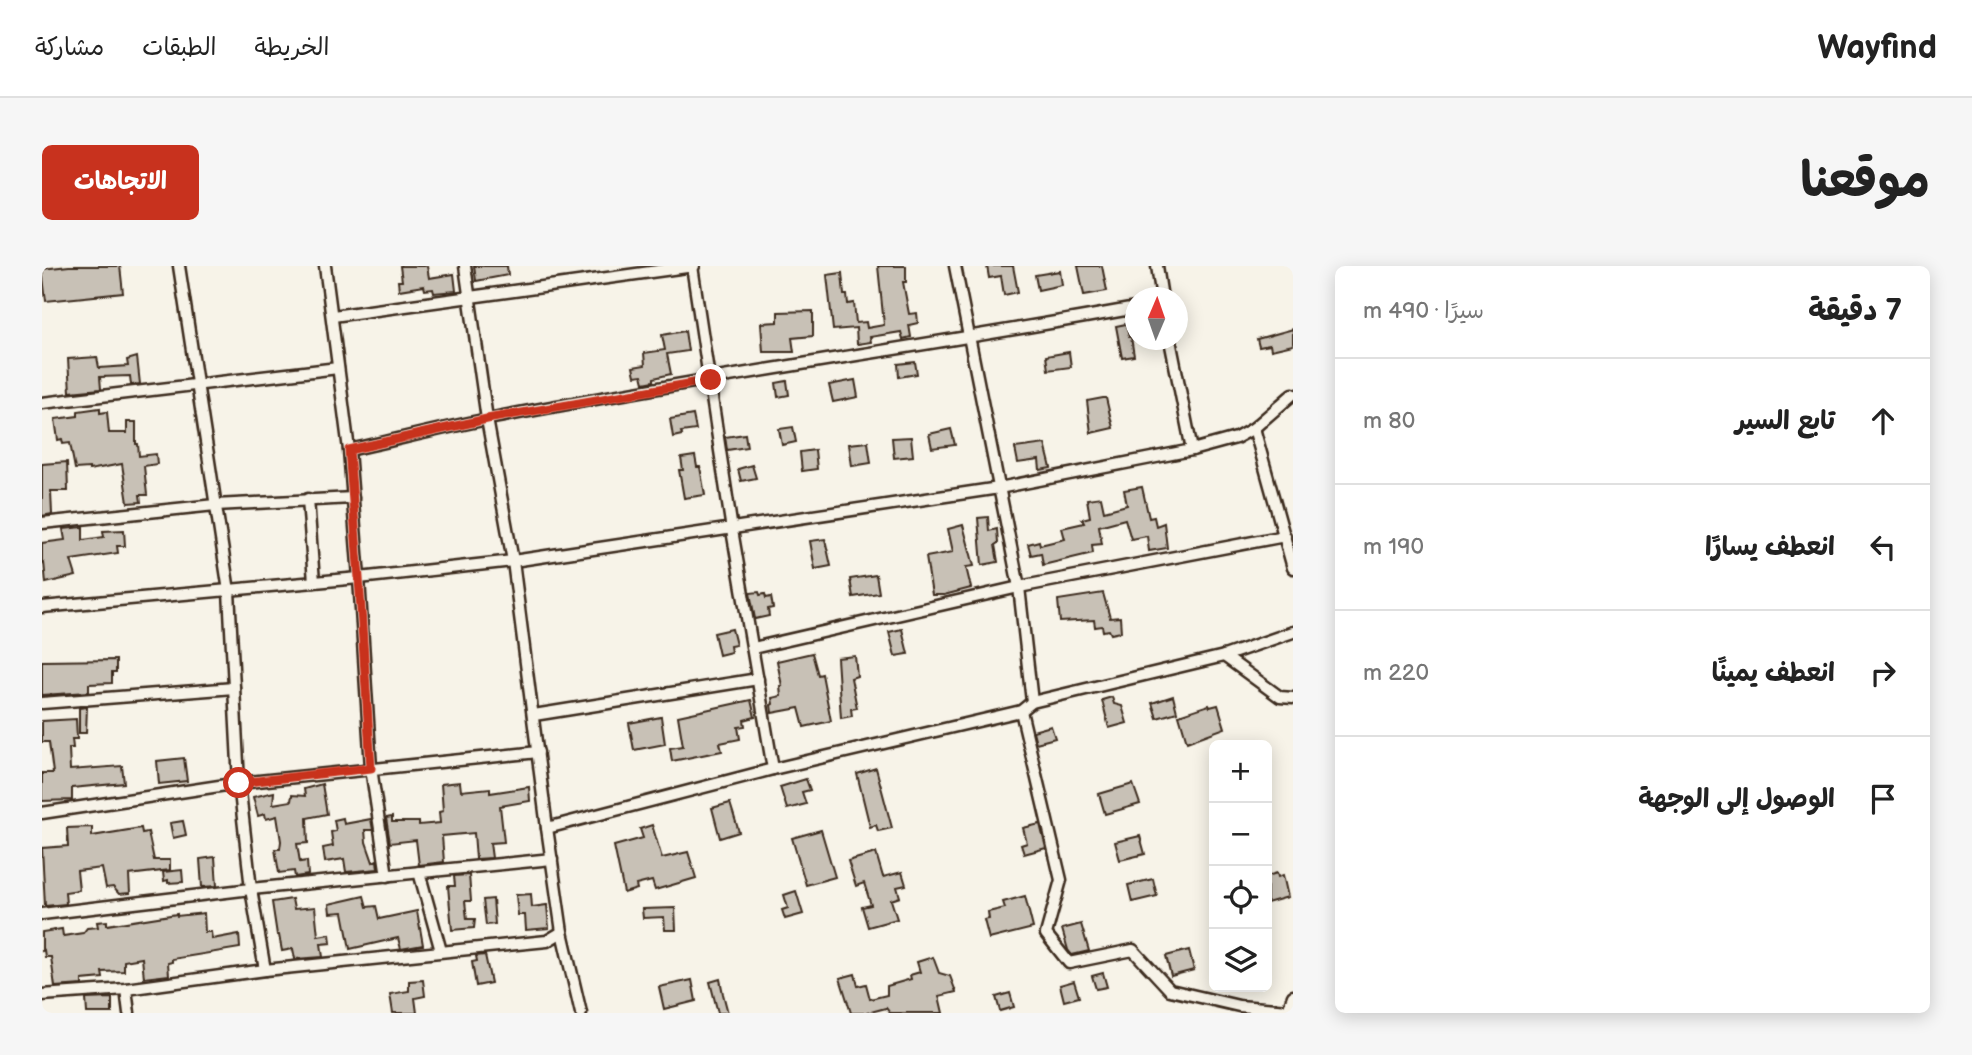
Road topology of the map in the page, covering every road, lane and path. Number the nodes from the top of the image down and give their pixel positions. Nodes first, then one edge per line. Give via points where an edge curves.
1 (178, 266) edge
2 (325, 266) edge
3 (465, 266) edge
4 (693, 266) edge
5 (955, 266) edge
6 (1157, 266) edge
7 (1160, 287) edge
8 (470, 299) junction
9 (1125, 310) edge
10 (333, 316) junction
11 (970, 338) junction
12 (1172, 350) edge
13 (338, 368) junction
14 (711, 380) junction
15 (196, 386) junction
16 (1293, 394) edge
17 (42, 402) edge
18 (487, 419) junction
19 (1254, 428) junction
20 (349, 450) junction
21 (1192, 450) junction
22 (999, 488) junction
23 (353, 498) junction
24 (308, 499) junction
25 (215, 505) junction
26 (42, 523) edge
27 (732, 530) junction
28 (1285, 536) junction
29 (513, 561) junction
30 (1293, 568) edge
31 (359, 578) junction
32 (314, 582) junction
33 (1018, 587) junction
34 (229, 591) junction
35 (42, 607) edge
36 (1293, 632) edge
37 (752, 648) junction
38 (1224, 656) junction
39 (758, 679) junction
40 (234, 688) junction
41 (1293, 698) edge
42 (1032, 702) junction
43 (42, 703) edge
44 (1021, 711) junction
45 (534, 715) junction
46 (538, 752) junction
47 (371, 768) junction
48 (773, 769) junction
49 (239, 783) junction
50 (42, 813) edge
51 (547, 828) junction
52 (552, 859) junction
53 (419, 872) junction
54 (387, 876) junction
55 (251, 889) junction
56 (42, 914) edge
57 (562, 932) junction
58 (441, 951) junction
59 (265, 970) junction
60 (126, 989) junction
61 (42, 995) edge
62 (1293, 996) edge
63 (1287, 1012) edge
64 (129, 1013) edge
65 (581, 1013) edge

1 - 15 street
2 - 10 street
3 - 8 street
4 - 8 street
4 - 14 street
5 - 11 street
6 - 7 street
8 - 10 street
8 - 18 street
9 - 11 street
10 - 13 street
11 - 14 street
11 - 22 street
12 - 21 street
13 - 15 street
13 - 20 street
14 - 18 street
14 - 27 street
15 - 17 street
15 - 25 street
16 - 19 street
18 - 20 street
18 - 29 street
19 - 21 street
19 - 28 street
20 - 23 street
21 - 22 street
22 - 27 street
22 - 33 street
23 - 24 street
23 - 31 street
24 - 25 street
24 - 32 street
25 - 26 street
25 - 34 street
27 - 29 street
27 - 37 street
28 - 30 street
28 - 33 street
29 - 31 street
29 - 45 street
31 - 32 street
31 - 47 street
32 - 34 street
33 - 37 street
33 - 42 street
34 - 35 street
34 - 40 street
36 - 38 street
37 - 39 street
38 - 41 street via 1280,697
38 - 42 street
39 - 45 street
39 - 48 street
40 - 43 street
40 - 49 street
42 - 44 street
44 - 48 street
44 - 63 street via 1061,880 1046,934 1069,963 1133,950 1170,990
45 - 46 street
46 - 47 street
46 - 51 street
47 - 49 street
47 - 54 street
48 - 51 street
49 - 50 street
49 - 55 street
51 - 52 street
52 - 53 street
52 - 57 street
53 - 54 street
53 - 58 street
54 - 55 street
55 - 56 street
55 - 59 street
57 - 58 street via 547,941
57 - 65 street
58 - 59 street
59 - 60 street
60 - 61 street
60 - 64 street
62 - 63 street

